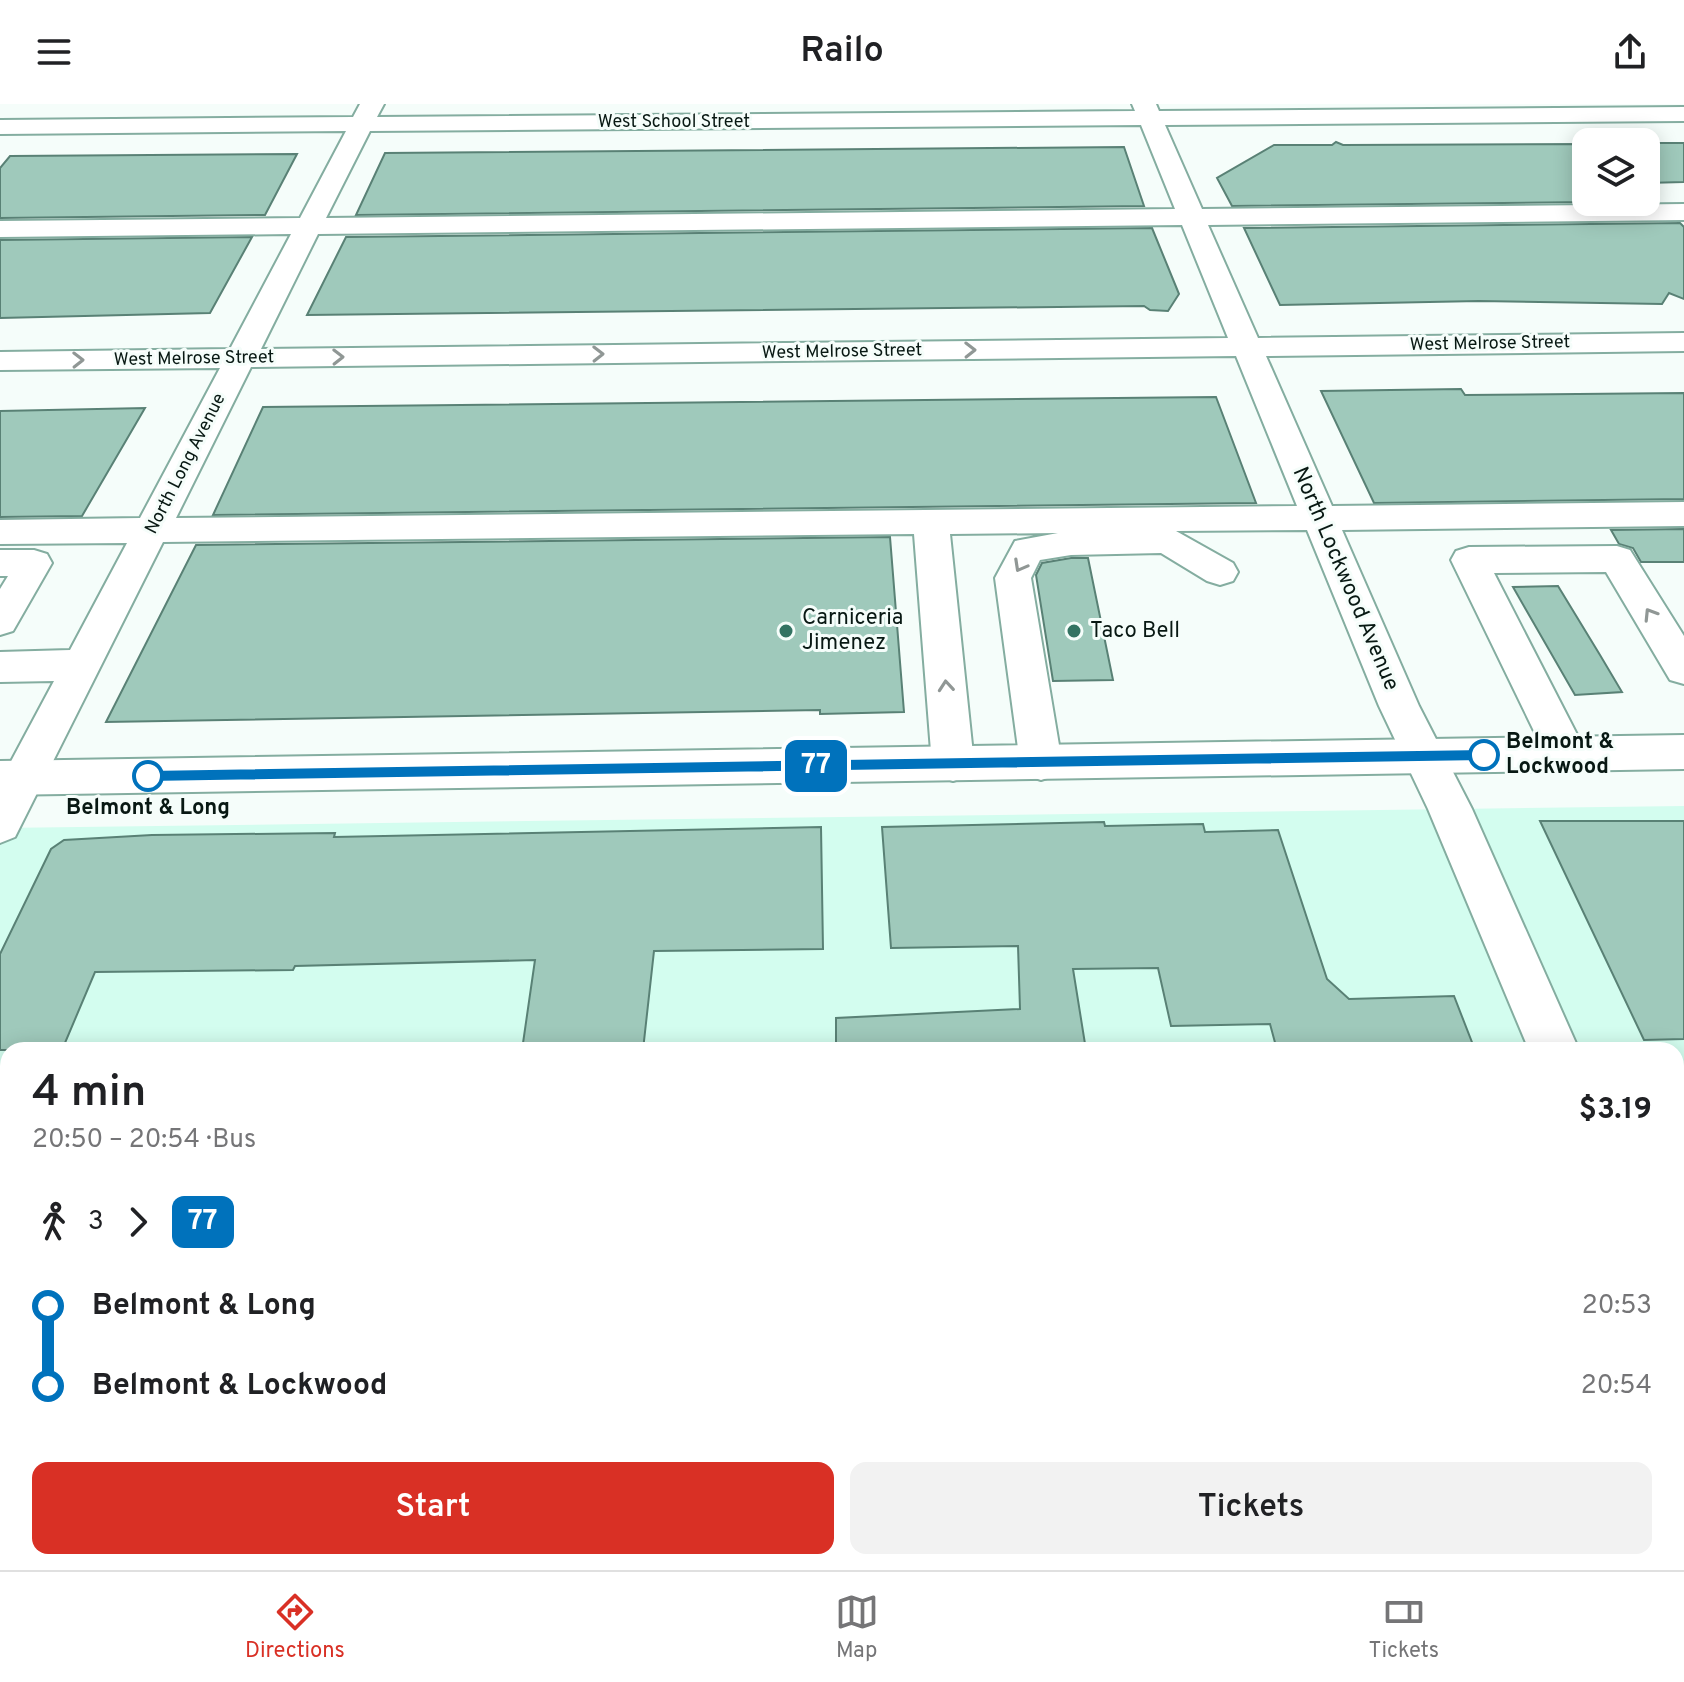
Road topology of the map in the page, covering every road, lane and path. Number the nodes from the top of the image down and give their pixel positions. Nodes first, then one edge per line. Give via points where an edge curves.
1 (1147, 111) edge
2 (367, 114) edge
3 (1684, 114) edge
4 (0, 127) edge
5 (1684, 212) edge
6 (1192, 217) junction
7 (310, 225) junction
8 (0, 229) edge
9 (1684, 342) edge
10 (1247, 347) junction
11 (241, 358) junction
12 (0, 361) edge
13 (1684, 514) edge
14 (1319, 518) junction
15 (931, 522) junction
16 (151, 531) junction
17 (0, 532) edge
18 (0, 563) edge
19 (1220, 572) dead end
20 (0, 621) edge
21 (82, 665) junction
22 (0, 667) edge
23 (1684, 669) edge
24 (1684, 752) edge
25 (1566, 754) junction
26 (1425, 756) junction
27 (1041, 763) junction
28 (953, 764) junction
29 (12, 778) edge
30 (0, 824) edge
31 (1550, 1042) edge

1 - 2 street, West School Street
1 - 3 street, West School Street
1 - 6 street, North Lockwood Avenue
2 - 4 street, West School Street
2 - 7 street, North Long Avenue
5 - 6 street
6 - 7 street
6 - 10 street, North Lockwood Avenue
7 - 8 street
7 - 11 street, North Long Avenue
9 - 10 street, West Melrose Street
11 -> 10 street, West Melrose Street
10 - 14 street, North Lockwood Avenue
12 -> 11 street, West Melrose Street
11 - 16 street, North Long Avenue
13 - 14 street
14 - 15 street
14 - 26 street, North Lockwood Avenue
15 - 16 street
28 -> 15 street
16 - 17 street
16 - 21 street, North Long Avenue
18 - 20 street via 34,563
19 -> 27 street via 1167,541 1071,543 1028,550 1013,578
21 - 22 street
21 - 29 street, North Long Avenue
23 -> 25 street via 1617,559 1487,560 1533,690
24 - 25 street
25 - 26 street
26 - 27 street
26 - 31 street, North Lockwood Avenue
27 - 28 street
28 - 29 street
29 - 30 street, North Long Avenue

